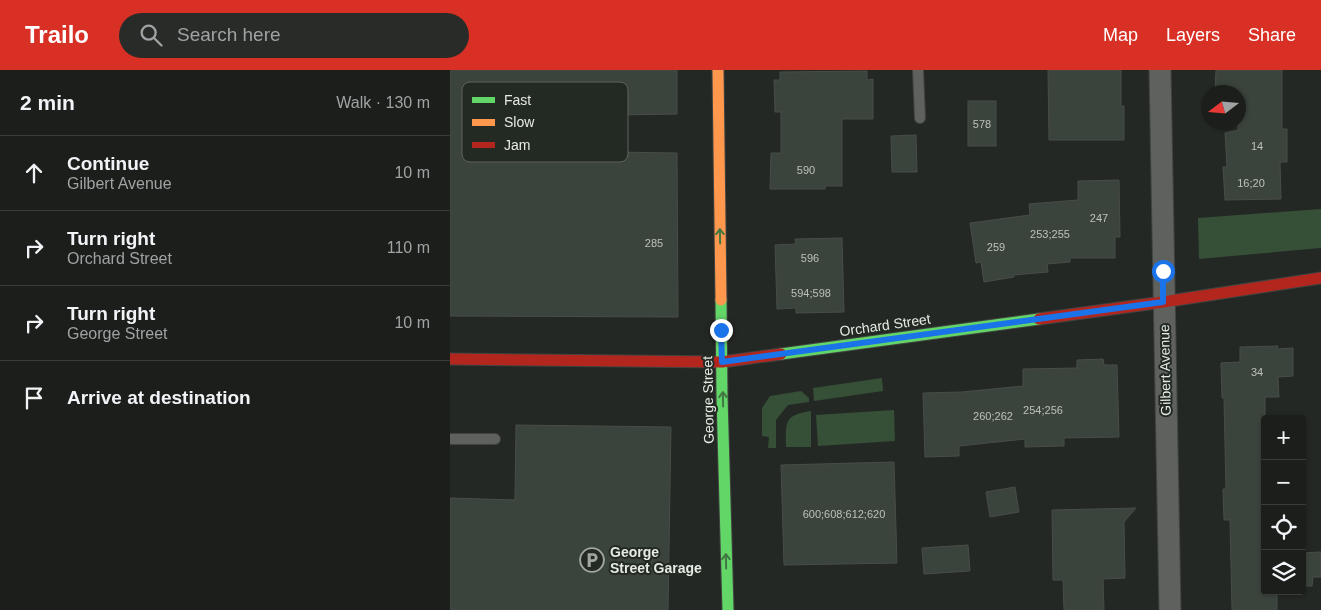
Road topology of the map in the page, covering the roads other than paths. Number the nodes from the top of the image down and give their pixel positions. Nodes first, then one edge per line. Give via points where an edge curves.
1 (718, 70) edge
2 (918, 70) edge
3 (1160, 70) edge
4 (920, 118) dead end
5 (1321, 278) edge
6 (1163, 302) junction
7 (450, 359) edge
8 (722, 362) junction
9 (495, 438) dead end
10 (450, 439) edge
11 (728, 610) edge
12 (1170, 610) edge

8 -> 1 main road, George Street
2 - 4 lane
3 - 6 street, Gilbert Avenue
5 - 6 main road, Orchard Street
6 - 8 main road, Orchard Street
6 - 12 street, Gilbert Avenue
7 - 8 main road, Orchard Street
11 -> 8 main road, George Street
9 - 10 lane

